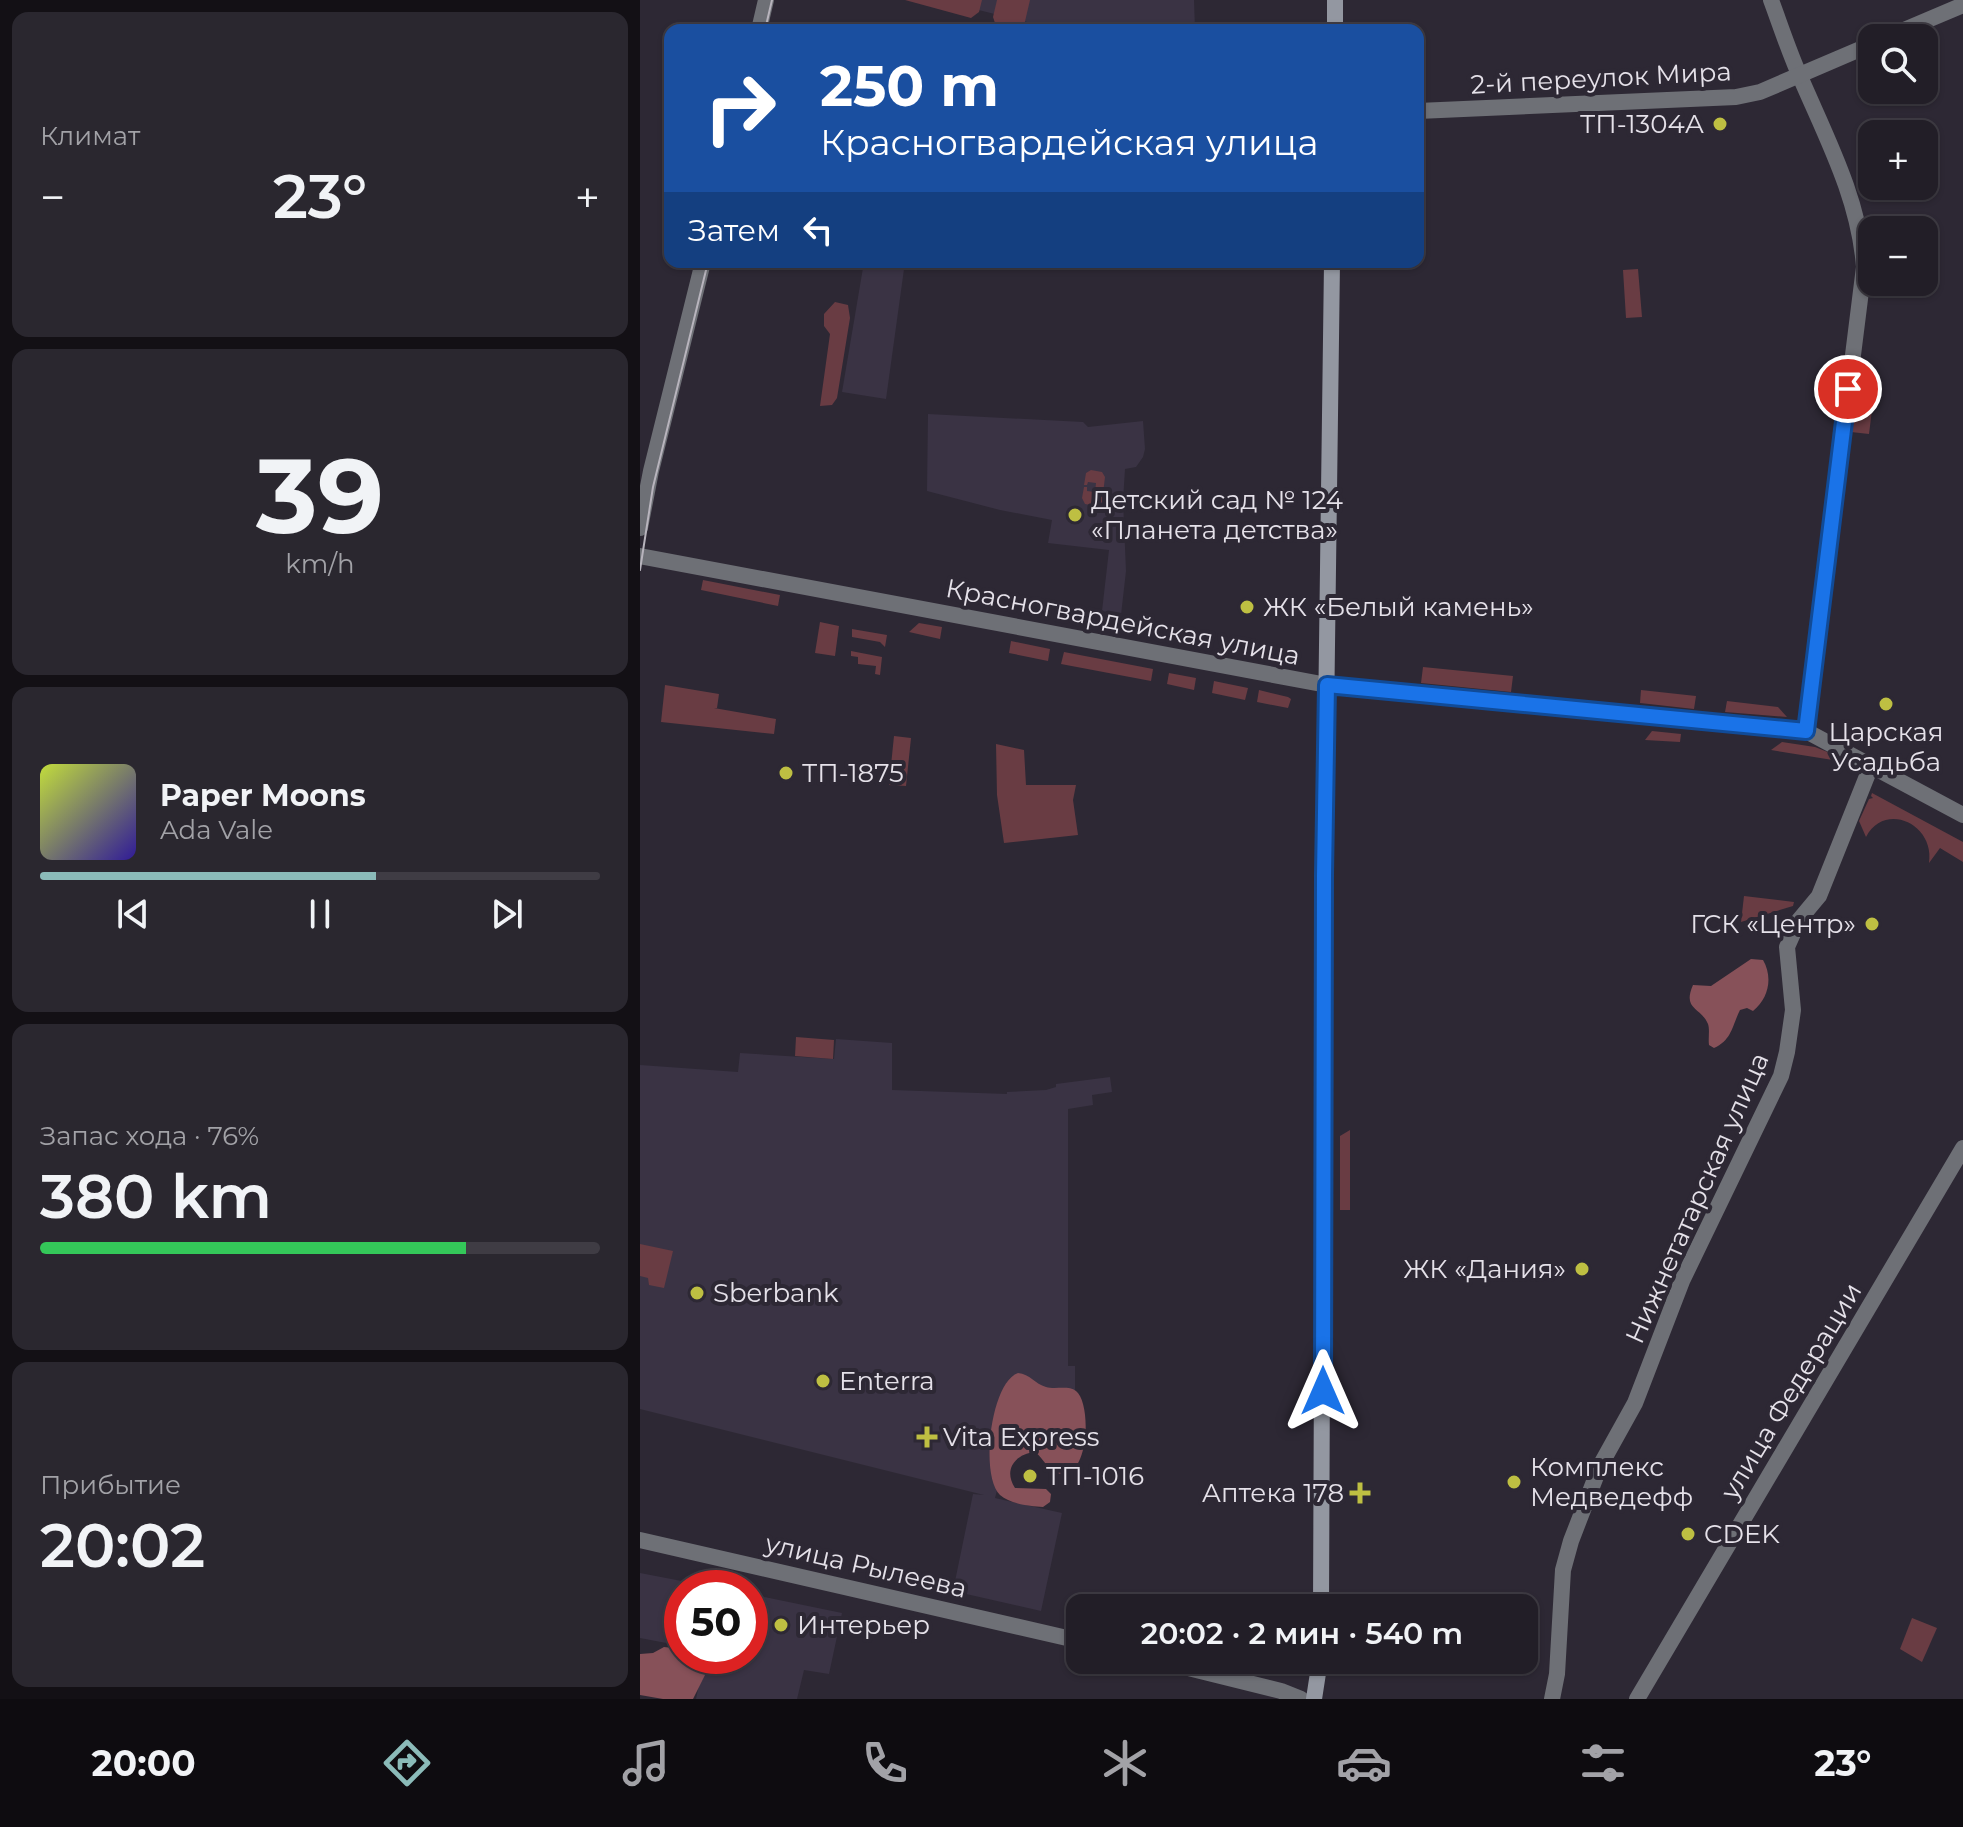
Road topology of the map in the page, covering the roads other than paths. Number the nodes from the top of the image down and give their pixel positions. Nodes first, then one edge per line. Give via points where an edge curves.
1 (766, 0) edge
2 (1335, 0) edge
3 (1771, 0) edge
4 (1963, 5) edge
5 (760, 24) edge
6 (1335, 24) edge
7 (1918, 24) edge
8 (1858, 50) edge
9 (1799, 75) junction
10 (1424, 111) edge
11 (702, 268) edge
12 (1332, 268) edge
13 (640, 528) edge
14 (640, 556) edge
15 (1327, 685) junction
16 (1806, 731) junction
17 (1871, 766) junction
18 (1963, 815) edge
19 (1963, 1148) edge
20 (640, 1540) edge
21 (1321, 1594) edge
22 (1066, 1638) edge
23 (1212, 1674) edge
24 (1318, 1674) edge
25 (1301, 1699) edge
26 (1314, 1699) edge
27 (1552, 1699) edge
28 (1637, 1699) edge

1 - 5 street
2 - 6 main road
3 - 9 street
4 - 7 street
8 - 9 street, 2-й переулок Мира
9 - 10 street, 2-й переулок Мира via 1760,92 1711,100
9 - 16 street via 1852,199 1864,267
11 - 13 street
12 - 15 main road
14 - 15 street, Красногвардейская улица
15 - 16 street, Красногвардейская улица
15 - 21 main road
16 - 17 street, Красногвардейская улица
17 - 18 street, Красногвардейская улица
17 - 27 street, Нижнетатарская улица via 1819,896 1799,920 1787,947 1793,1010 1781,1076 1682,1281 1635,1403 1600,1466 1571,1541 1563,1570
19 - 28 street, улица Федерации
20 - 22 street, улица Рылеева
23 - 25 street
24 - 26 main road

